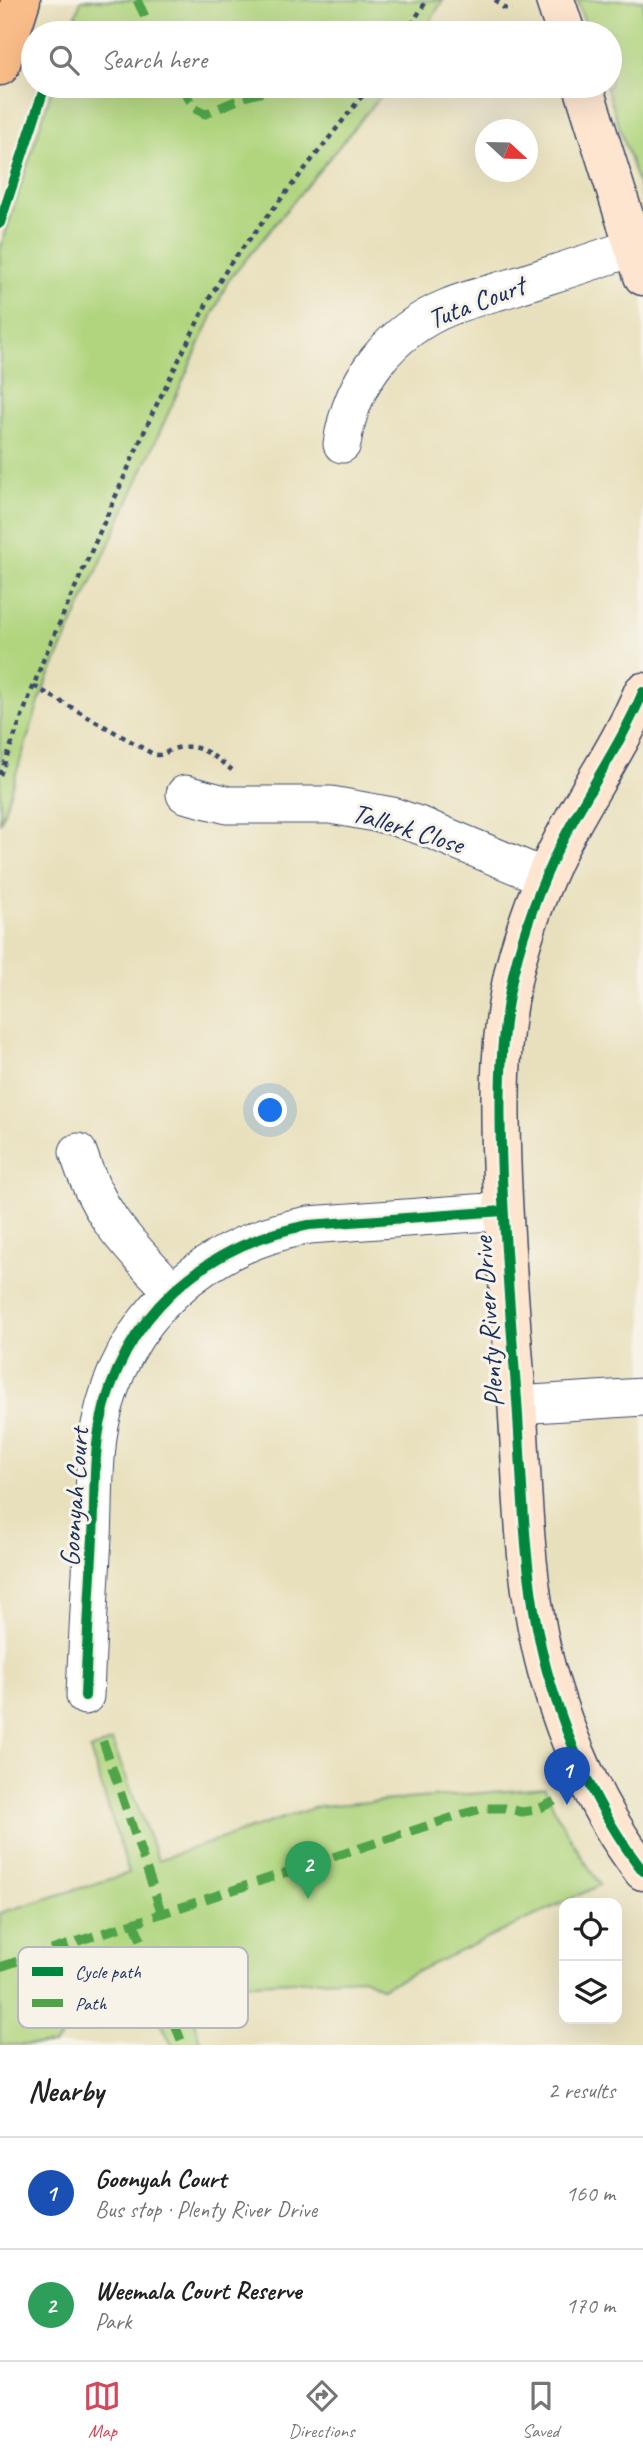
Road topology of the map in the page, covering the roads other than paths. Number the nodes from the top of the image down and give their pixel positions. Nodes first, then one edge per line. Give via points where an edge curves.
1 (21, 0) edge
2 (0, 66) edge
3 (587, 98) edge
4 (638, 262) edge
5 (342, 444) dead end
6 (643, 692) edge
7 (185, 793) dead end
8 (544, 877) junction
9 (78, 1152) dead end
10 (503, 1211) junction
11 (172, 1291) junction
12 (643, 1397) edge
13 (517, 1405) junction
14 (85, 1696) dead end
15 (643, 1871) edge

1 - 2 highway
3 - 4 street
4 - 5 street, Tuta Court via 448,307 416,326 377,358 362,381 350,407
6 - 8 street, Plenty River Drive
7 - 8 street, Tallerk Close via 228,805 331,805 391,816
8 - 10 street, Plenty River Drive via 518,955 502,1040
9 - 11 street via 100,1208
10 - 11 street, Goonyah Court via 281,1230 231,1250
10 - 13 street, Plenty River Drive
11 - 14 street, Goonyah Court via 130,1346 116,1373 99,1428
12 - 13 street
13 - 15 street, Plenty River Drive via 527,1550 546,1667 579,1760

